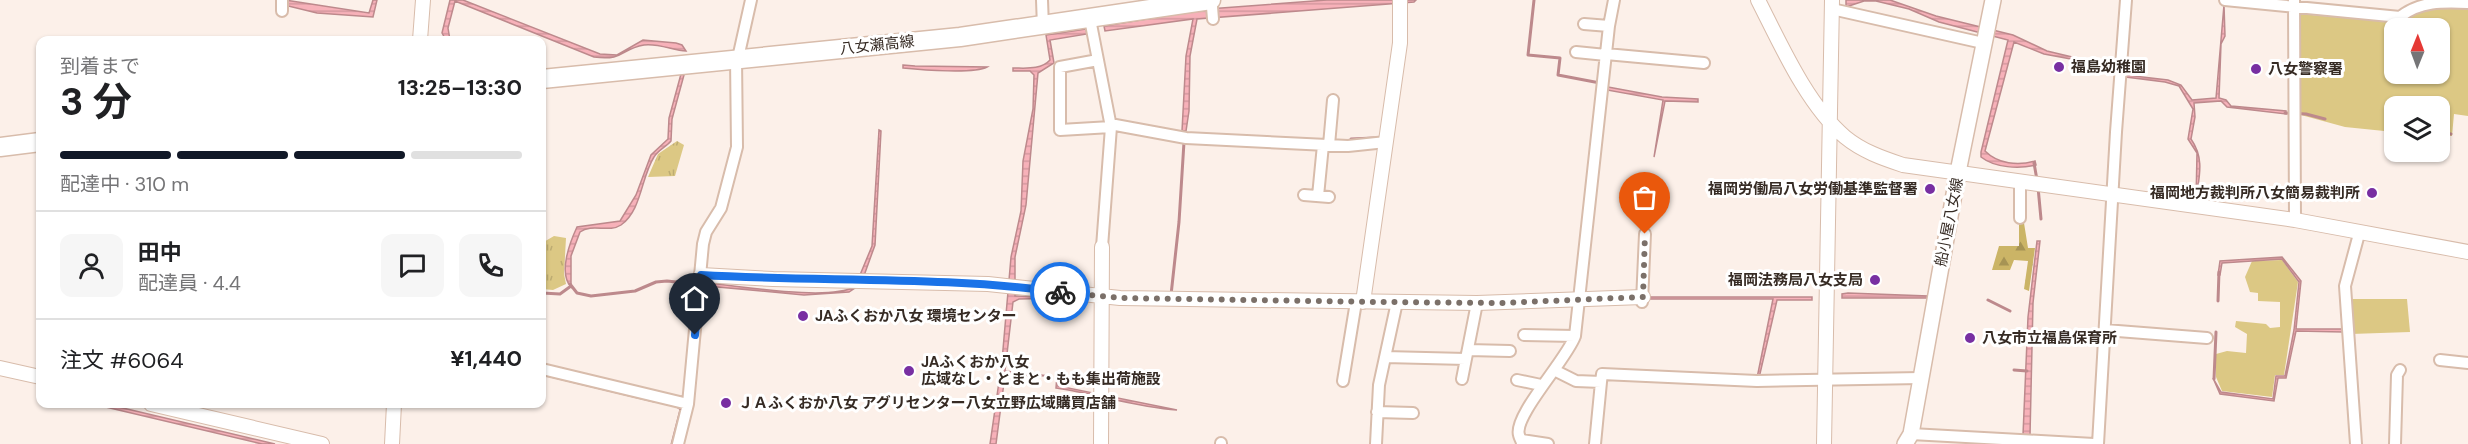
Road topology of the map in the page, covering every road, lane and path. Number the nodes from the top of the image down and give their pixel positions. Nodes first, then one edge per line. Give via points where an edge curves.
1 (423, 0) edge
2 (751, 0) edge
3 (1042, 0) edge
4 (1614, 0) edge
5 (1758, 0) edge
6 (1993, 0) edge
7 (2127, 0) edge
8 (2225, 0) edge
9 (1401, 3) edge
10 (2468, 3) edge
11 (1211, 4) edge
12 (2294, 4) edge
13 (1832, 5) edge
14 (1090, 19) junction
15 (1213, 19) dead end
16 (1584, 24) dead end
17 (1609, 26) junction
18 (1043, 27) junction
19 (420, 36) edge
20 (1983, 43) junction
21 (1576, 52) dead end
22 (1606, 55) junction
23 (737, 58) junction
24 (1098, 60) junction
25 (1704, 63) dead end
26 (546, 78) edge
27 (1333, 100) dead end
28 (1829, 120) junction
29 (1110, 126) junction
30 (36, 142) edge
31 (1386, 142) junction
32 (1326, 145) junction
33 (0, 147) edge
34 (1958, 172) junction
35 (2020, 181) junction
36 (1304, 195) dead end
37 (2113, 195) junction
38 (2020, 218) dead end
39 (2295, 220) junction
40 (1645, 234) dead end
41 (2359, 234) junction
42 (1102, 248) joint
43 (2468, 252) edge
44 (701, 275) junction
45 (1102, 297) junction
46 (1580, 300) junction
47 (1643, 300) joint
48 (1360, 302) junction
49 (1397, 302) junction
50 (1477, 303) junction
51 (2105, 330) junction
52 (1524, 335) dead end
53 (1575, 336) junction
54 (2207, 338) dead end
55 (1510, 351) dead end
56 (1467, 354) junction
57 (1385, 357) junction
58 (2440, 360) dead end
59 (2468, 363) edge
60 (0, 368) edge
61 (546, 370) edge
62 (2400, 370) dead end
63 (1556, 371) junction
64 (36, 376) edge
65 (1921, 378) junction
66 (1462, 379) dead end
67 (1517, 380) dead end
68 (1342, 381) dead end
69 (1826, 381) junction
70 (1601, 382) junction
71 (1541, 385) junction
72 (688, 404) junction
73 (168, 408) edge
74 (394, 408) edge
75 (1377, 412) junction
76 (1413, 413) dead end
77 (1908, 439) edge
78 (1522, 442) edge
79 (322, 444) edge
80 (392, 444) edge
81 (678, 444) edge
82 (1101, 444) edge
83 (1376, 444) edge
84 (1548, 444) edge
85 (1595, 444) edge
86 (1824, 444) edge
87 (2096, 444) edge
88 (2356, 444) edge
89 (2395, 444) edge

1 - 19 street
2 - 23 street
3 - 18 street
4 - 17 street
5 - 28 street via 1788,58
6 - 20 main road, 船小屋八女線
7 - 37 street
8 - 12 street
9 - 31 street via 1400,43
10 - 12 street via 2440,2 2411,8 2400,17
11 - 14 main road, 八女瀬高線
11 - 15 street
12 - 39 street
13 - 20 street
13 - 28 street
14 - 18 main road, 八女瀬高線
14 - 24 street
16 - 17 street
17 - 22 street
18 - 23 main road, 八女瀬高線
20 - 34 main road, 船小屋八女線
21 - 22 street
22 - 25 street
22 - 46 street
23 - 26 main road, 八女瀬高線
23 - 44 street via 737,147 721,208 706,232
24 - 29 street
24 - 29 street via 1060,67 1060,129
27 - 32 street
28 - 34 street via 1845,137 1872,154 1903,165
28 - 69 street
29 - 32 street via 1186,138
29 - 42 street
30 - 33 main road
31 - 32 street
31 - 48 street
32 - 36 street via 1324,197
34 - 35 street
34 - 65 main road, 船小屋八女線
35 - 37 street
35 - 38 street
37 - 39 street
37 - 51 street
39 - 41 street
40 - 47 street
41 - 43 street
41 - 88 street via 2345,286
42 - 45 street
44 - 45 street via 1012,286
44 - 72 street
45 - 48 street
45 - 82 street
46 - 47 street
46 - 50 street
46 - 53 street
48 - 49 street
48 - 68 street
49 - 50 street
49 - 57 street
50 - 56 street
51 - 54 street
51 - 87 street
52 - 53 street
53 - 63 street
55 - 56 street
56 - 57 street
56 - 66 street
57 - 75 street
58 - 59 street
60 - 64 street
61 - 72 street
62 - 89 street
63 - 70 street via 1576,381
63 - 71 street
65 - 69 street
65 - 77 main road, 船小屋八女線
67 - 71 street
69 - 70 street via 1602,374
69 - 86 street
70 - 85 street
71 - 78 street via 1520,430
72 - 81 street
73 - 79 street
74 - 80 street
75 - 76 street
75 - 83 street
77 - 87 street
78 - 84 street

